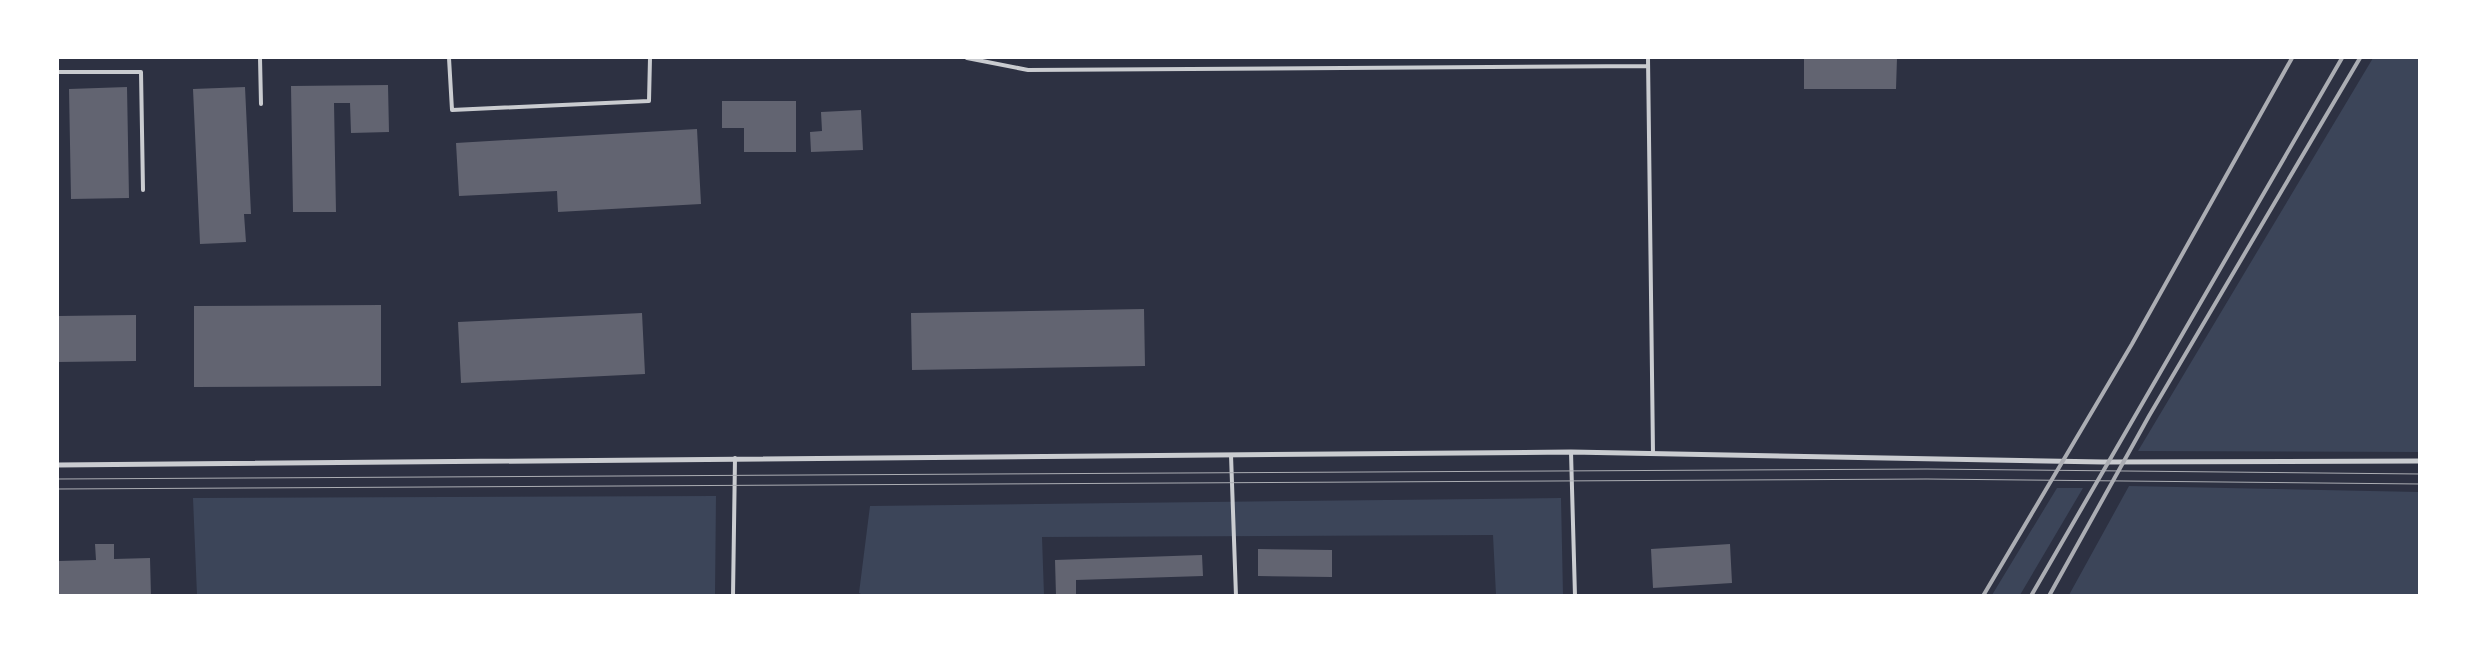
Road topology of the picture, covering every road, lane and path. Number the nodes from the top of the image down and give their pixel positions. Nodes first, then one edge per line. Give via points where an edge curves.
1 (260, 58) edge
2 (449, 58) edge
3 (650, 58) edge
4 (967, 58) edge
5 (1648, 58) edge
6 (1648, 66) junction
7 (58, 72) edge
8 (261, 104) dead end
9 (143, 190) dead end
10 (1571, 452) junction
11 (1653, 453) junction
12 (1231, 455) junction
13 (735, 458) junction
14 (2420, 461) edge
15 (58, 465) edge
16 (733, 596) edge
17 (1236, 596) edge
18 (1575, 596) edge

1 - 8 lane
2 - 3 lane via 452,110 649,101
4 - 6 lane via 1028,70
5 - 6 lane
6 - 11 lane
7 - 9 lane via 141,72
10 - 11 street
10 - 12 street
10 - 18 lane
11 - 14 street via 2103,462
12 - 13 street
12 - 17 lane
13 - 15 street
13 - 16 lane

